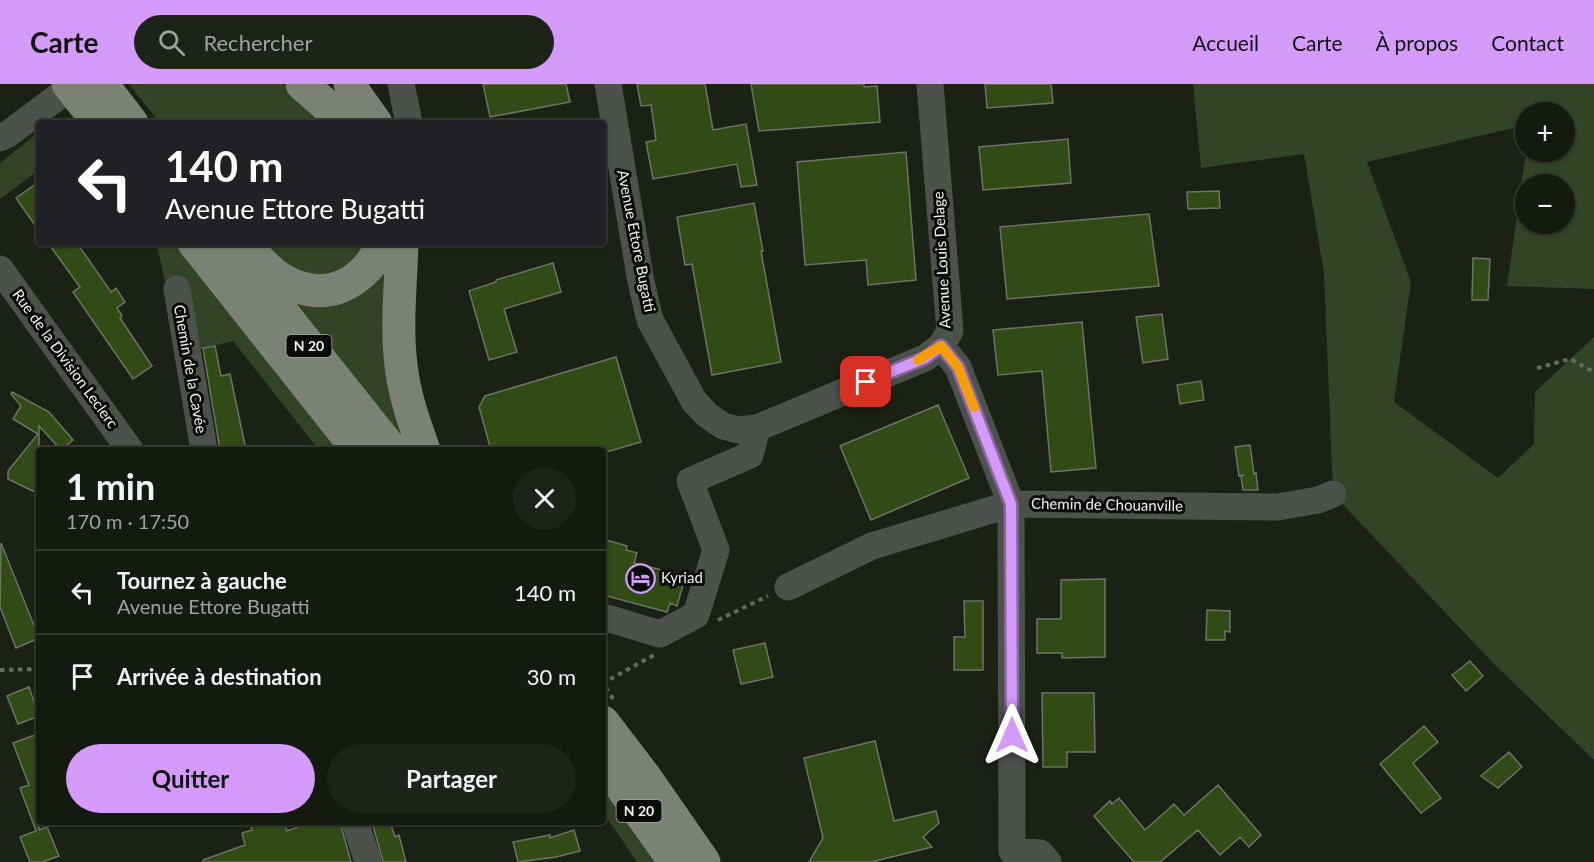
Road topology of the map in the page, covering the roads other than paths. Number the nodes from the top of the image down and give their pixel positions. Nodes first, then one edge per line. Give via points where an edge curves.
1 (119, 84) edge
2 (302, 84) edge
3 (401, 84) edge
4 (608, 84) edge
5 (930, 84) edge
6 (85, 95) edge
7 (342, 108) edge
8 (127, 120) edge
9 (148, 120) edge
10 (369, 120) edge
11 (409, 120) edge
12 (0, 138) edge
13 (196, 246) edge
14 (229, 246) edge
15 (248, 246) edge
16 (380, 246) edge
17 (402, 246) edge
18 (0, 269) edge
19 (177, 289) dead end
20 (941, 346) junction
21 (757, 428) junction
22 (128, 447) edge
23 (203, 447) edge
24 (356, 447) edge
25 (390, 447) edge
26 (423, 447) edge
27 (1333, 494) dead end
28 (1011, 504) junction
29 (788, 587) road end
30 (606, 618) edge
31 (609, 712) edge
32 (606, 765) edge
33 (357, 825) edge
34 (368, 862) edge
35 (675, 862) edge
36 (704, 862) edge
37 (1048, 862) edge

1 - 9 main road
2 - 7 main road
3 - 11 street
4 - 21 street, Avenue Ettore Bugatti via 650,320 694,401 707,415 723,426 739,430
5 - 20 street, Avenue Louis Delage via 950,331
6 - 8 main road
6 - 12 street
7 - 10 main road
13 - 24 main road, N 20
14 - 25 main road, N 20
15 - 16 main road via 276,275 316,292 347,285 369,267
17 - 26 main road via 400,364 408,406
18 - 22 street, Rue de la Division Leclerc
19 - 23 street, Chemin de la Cavée
20 - 21 street, Avenue Ettore Bugatti via 925,358
20 - 28 street, Avenue Louis Delage via 958,367
21 - 30 street via 750,455 690,481 716,550 696,615 660,634
27 - 28 street, Chemin de Chouanville via 1278,507
28 - 29 street, Chemin de Chouanville via 872,546
28 - 37 street, Avenue Louis Delage via 1012,851 1040,853
31 - 36 main road, N 20 via 645,777
32 - 35 main road, N 20
33 - 34 street

